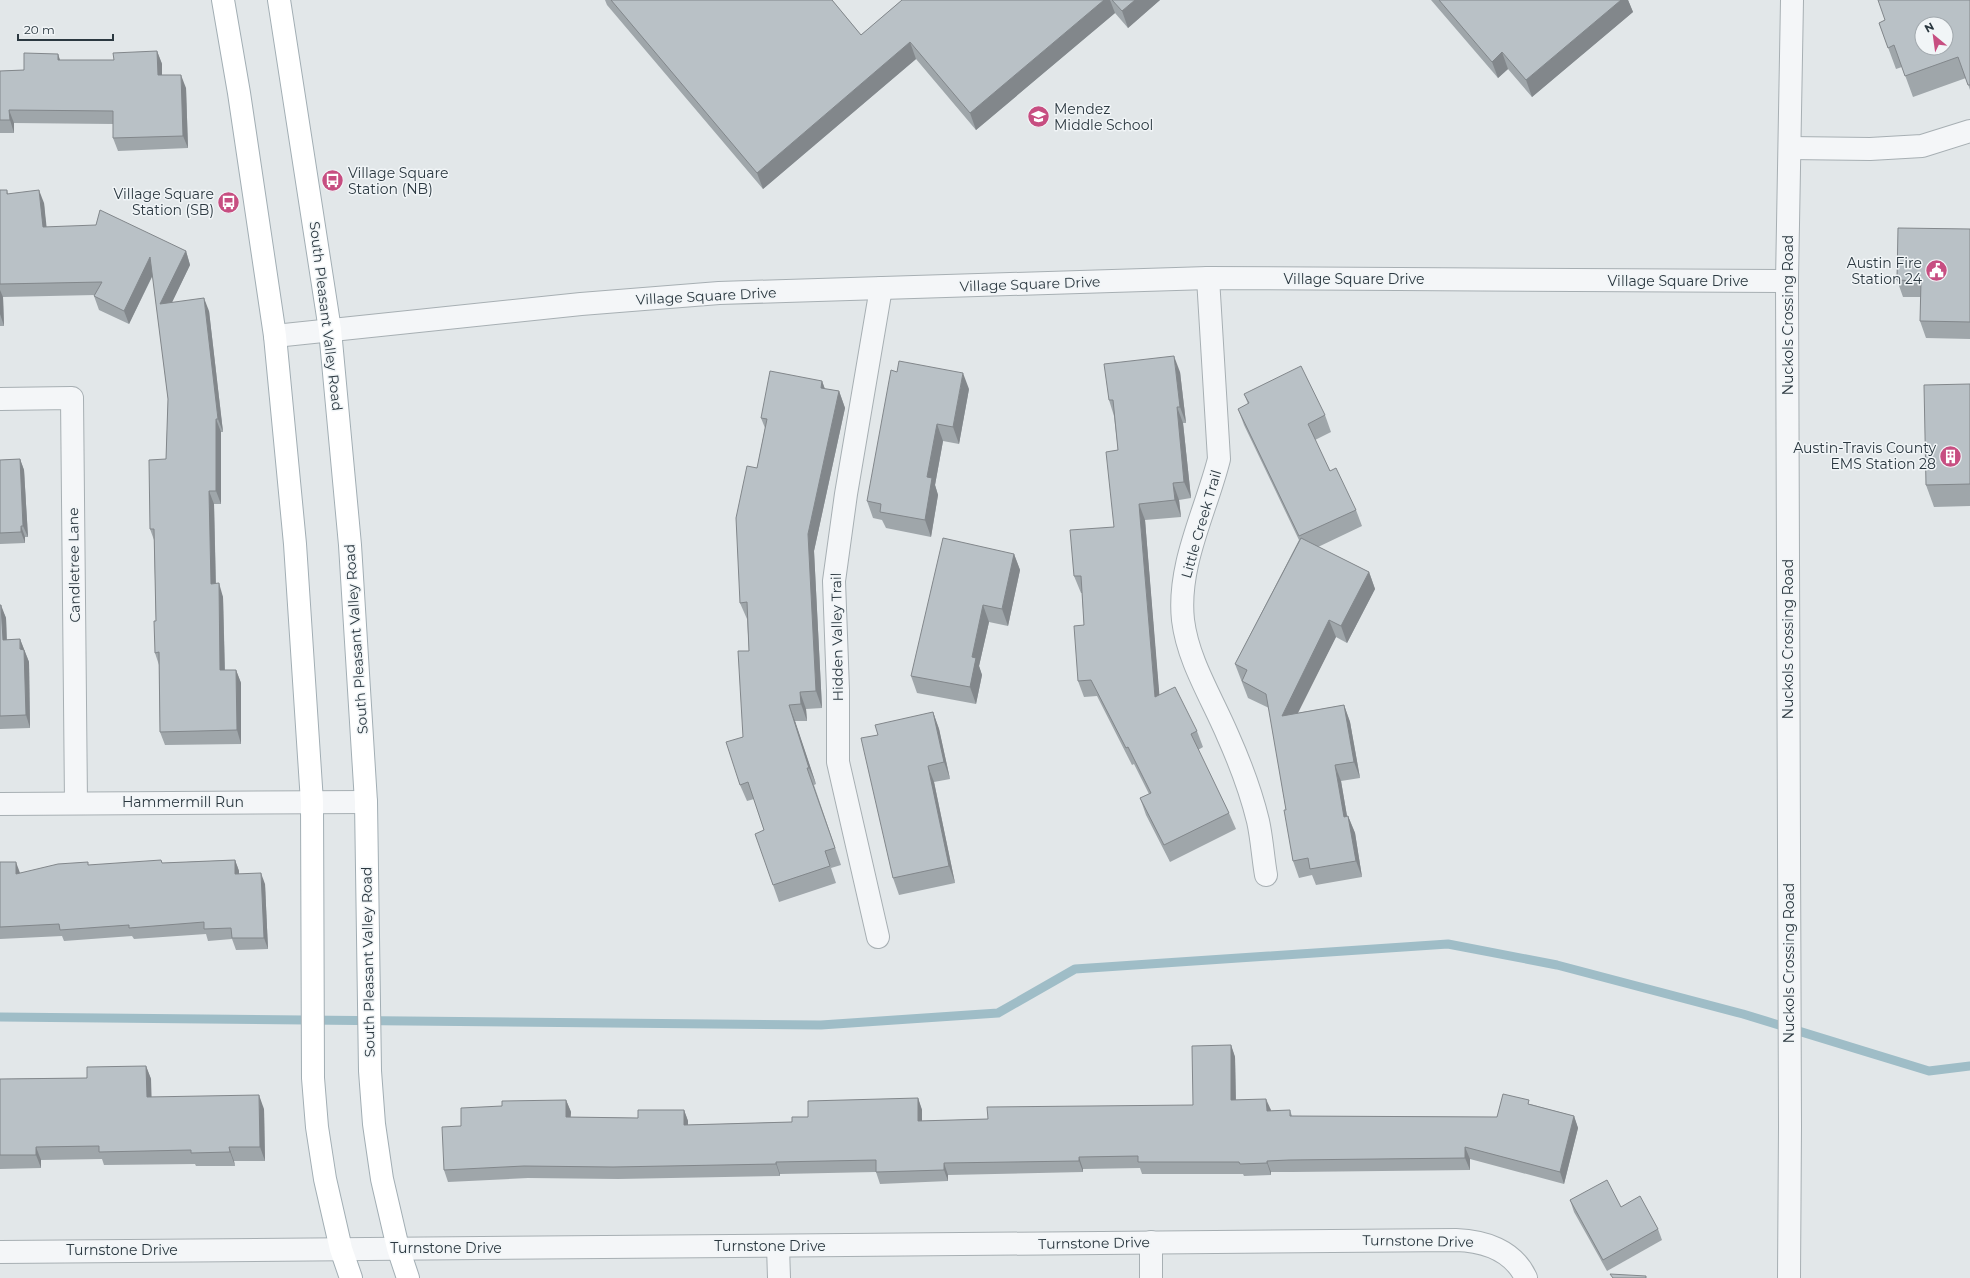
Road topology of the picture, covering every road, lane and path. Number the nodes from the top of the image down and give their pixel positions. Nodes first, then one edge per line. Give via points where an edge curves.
1 (223, 0) edge
2 (279, 0) edge
3 (1792, 0) edge
4 (1970, 131) edge
5 (1790, 148) junction
6 (1208, 278) junction
7 (1787, 281) junction
8 (881, 288) junction
9 (330, 330) junction
10 (275, 336) junction
11 (0, 399) edge
12 (312, 802) junction
13 (366, 802) junction
14 (76, 803) junction
15 (0, 804) edge
16 (1266, 875) dead end
17 (878, 938) dead end
18 (1151, 1242) junction
19 (778, 1246) junction
20 (398, 1248) junction
21 (341, 1249) junction
22 (0, 1252) edge
23 (351, 1278) edge
24 (408, 1278) edge
25 (779, 1278) edge
26 (1151, 1278) edge
27 (1526, 1278) edge
28 (1789, 1278) edge

1 - 10 main road
2 - 9 main road, South Pleasant Valley Road
3 - 5 street, Nuckols Crossing Road
4 - 5 street via 1922,146
5 - 7 street, Nuckols Crossing Road
6 - 7 street, Village Square Drive
6 - 8 street, Village Square Drive
6 - 16 street, Little Creek Trail via 1219,459 1195,534 1184,584 1183,620 1190,654 1244,775 1258,822
7 - 28 street, Nuckols Crossing Road
8 - 9 street, Village Square Drive via 658,298
8 - 17 street, Hidden Valley Trail via 834,580 838,762
9 - 10 street, Village Square Drive
9 - 13 main road, South Pleasant Valley Road via 350,545
10 - 12 main road via 295,544
11 - 14 street, Candletree Lane via 72,398
12 - 13 street, Hammermill Run
12 - 14 street, Hammermill Run
12 - 21 main road via 313,1078 325,1179
13 - 20 main road, South Pleasant Valley Road via 370,1055 374,1124 382,1179
14 - 15 street, Hammermill Run
18 - 19 street, Turnstone Drive
18 - 26 street
18 - 27 street, Turnstone Drive via 1474,1240 1502,1251 1515,1262
19 - 20 street, Turnstone Drive
19 - 25 street
20 - 21 street, Turnstone Drive
20 - 24 main road, South Pleasant Valley Road
21 - 22 street, Turnstone Drive
21 - 23 main road

